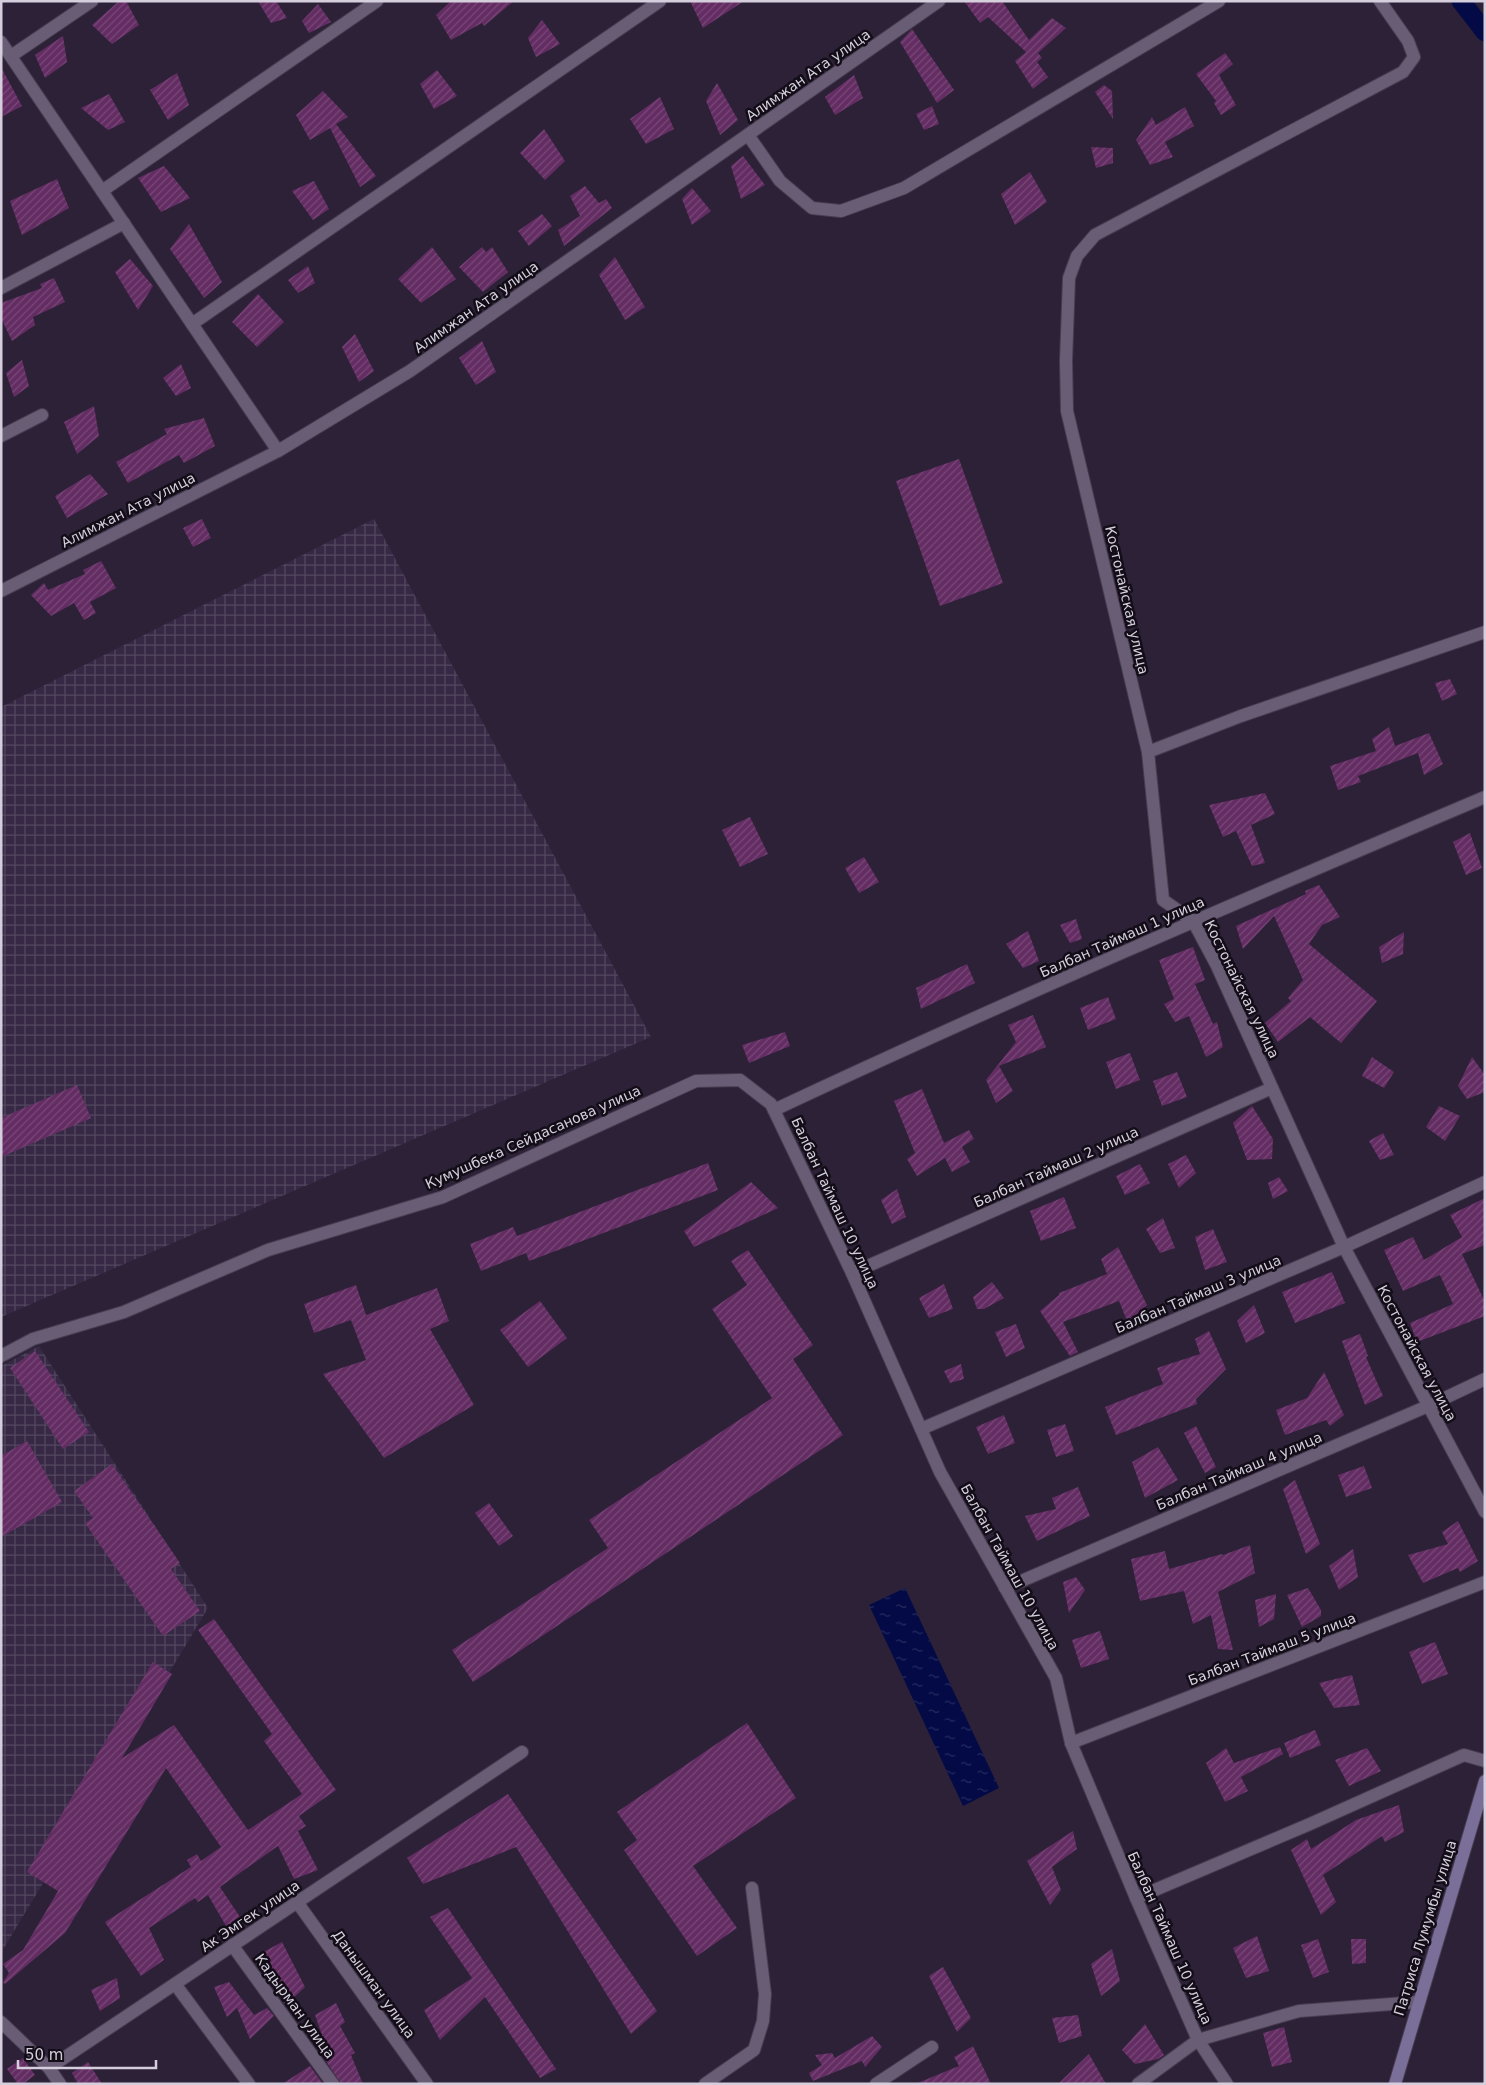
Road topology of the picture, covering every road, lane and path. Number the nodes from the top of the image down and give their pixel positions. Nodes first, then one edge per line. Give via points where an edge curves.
1 (92, 1) edge
2 (377, 1) edge
3 (660, 1) edge
4 (939, 1) edge
5 (1219, 1) edge
6 (1380, 1) edge
7 (1, 42) edge
8 (11, 56) junction
9 (748, 136) junction
10 (102, 191) junction
11 (124, 223) junction
12 (1, 288) edge
13 (192, 324) junction
14 (42, 415) dead end
15 (1, 436) edge
16 (278, 451) junction
17 (1, 592) edge
18 (1485, 632) edge
19 (1148, 752) junction
20 (1485, 797) edge
21 (1194, 921) junction
22 (740, 1080) joint
23 (1272, 1088) junction
24 (774, 1110) junction
25 (1485, 1182) edge
26 (1344, 1247) junction
27 (852, 1273) junction
28 (1, 1356) edge
29 (1485, 1380) edge
30 (1428, 1406) junction
31 (921, 1429) junction
32 (1485, 1512) edge
33 (1485, 1582) edge
34 (1005, 1588) junction
35 (1071, 1743) junction
36 (522, 1752) dead end
37 (1485, 1761) edge
38 (1485, 1781) edge
39 (752, 1888) dead end
40 (1136, 1898) junction
41 (297, 1902) junction
42 (232, 1945) junction
43 (175, 1984) junction
44 (1418, 2002) junction
45 (1, 2022) edge
46 (1198, 2040) junction
47 (932, 2047) dead end
48 (49, 2068) junction
49 (60, 2084) edge
50 (249, 2084) edge
51 (334, 2084) edge
52 (427, 2084) edge
53 (705, 2084) edge
54 (876, 2084) edge
55 (1138, 2084) edge
56 (1227, 2084) edge
57 (1395, 2084) edge

1 - 8 street
2 - 10 street
3 - 13 street
4 - 9 street, Алимжан Ата улица
5 - 9 street via 904,188 841,211 812,208 780,181
6 - 19 street, Костонайская улица via 1408,42 1414,57 1403,72 1095,235 1077,256 1069,278 1067,412
7 - 8 street
8 - 10 street
9 - 16 street, Алимжан Ата улица via 410,371
10 - 11 street
11 - 12 street
11 - 13 street
13 - 16 street
14 - 15 street
16 - 17 street, Алимжан Ата улица
18 - 19 street via 1241,716
19 - 21 street, Костонайская улица via 1163,900
20 - 21 street, Балбан Таймаш 1 улица
21 - 23 street, Костонайская улица
21 - 24 street, Балбан Таймаш 1 улица
22 - 24 street, Балбан Таймаш 10 улица via 771,1104
22 - 28 street, Кумушбека Сейдасанова улица via 696,1081 443,1197 268,1250 124,1312 33,1339
23 - 26 street, Костонайская улица
23 - 27 street, Балбан Таймаш 2 улица
24 - 27 street, Балбан Таймаш 10 улица
25 - 26 street, Балбан Таймаш 3 улица
26 - 30 street, Костонайская улица
26 - 31 street, Балбан Таймаш 3 улица
27 - 31 street, Балбан Таймаш 10 улица
29 - 30 street, Балбан Таймаш 4 улица
30 - 32 street, Костонайская улица
30 - 34 street, Балбан Таймаш 4 улица
31 - 34 street, Балбан Таймаш 10 улица via 940,1472
33 - 35 street, Балбан Таймаш 5 улица
34 - 35 street, Балбан Таймаш 10 улица via 1056,1678
35 - 40 street, Балбан Таймаш 10 улица
36 - 41 street, Ак Эмгек улица
37 - 40 street via 1464,1755
38 - 44 street, Патриса Лумумбы улица
39 - 53 street via 765,1994 763,2021 754,2050
40 - 46 street, Балбан Таймаш 10 улица
41 - 42 street, Ак Эмгек улица
41 - 52 street, Данышман улица
42 - 43 street, Ак Эмгек улица
42 - 51 street, Кадырман улица
43 - 48 street, Ак Эмгек улица
43 - 50 street
44 - 46 street via 1299,2012
44 - 57 street, Патриса Лумумбы улица
45 - 48 street
46 - 55 street
46 - 56 street, Балбан Таймаш 10 улица
47 - 54 street
48 - 49 street

